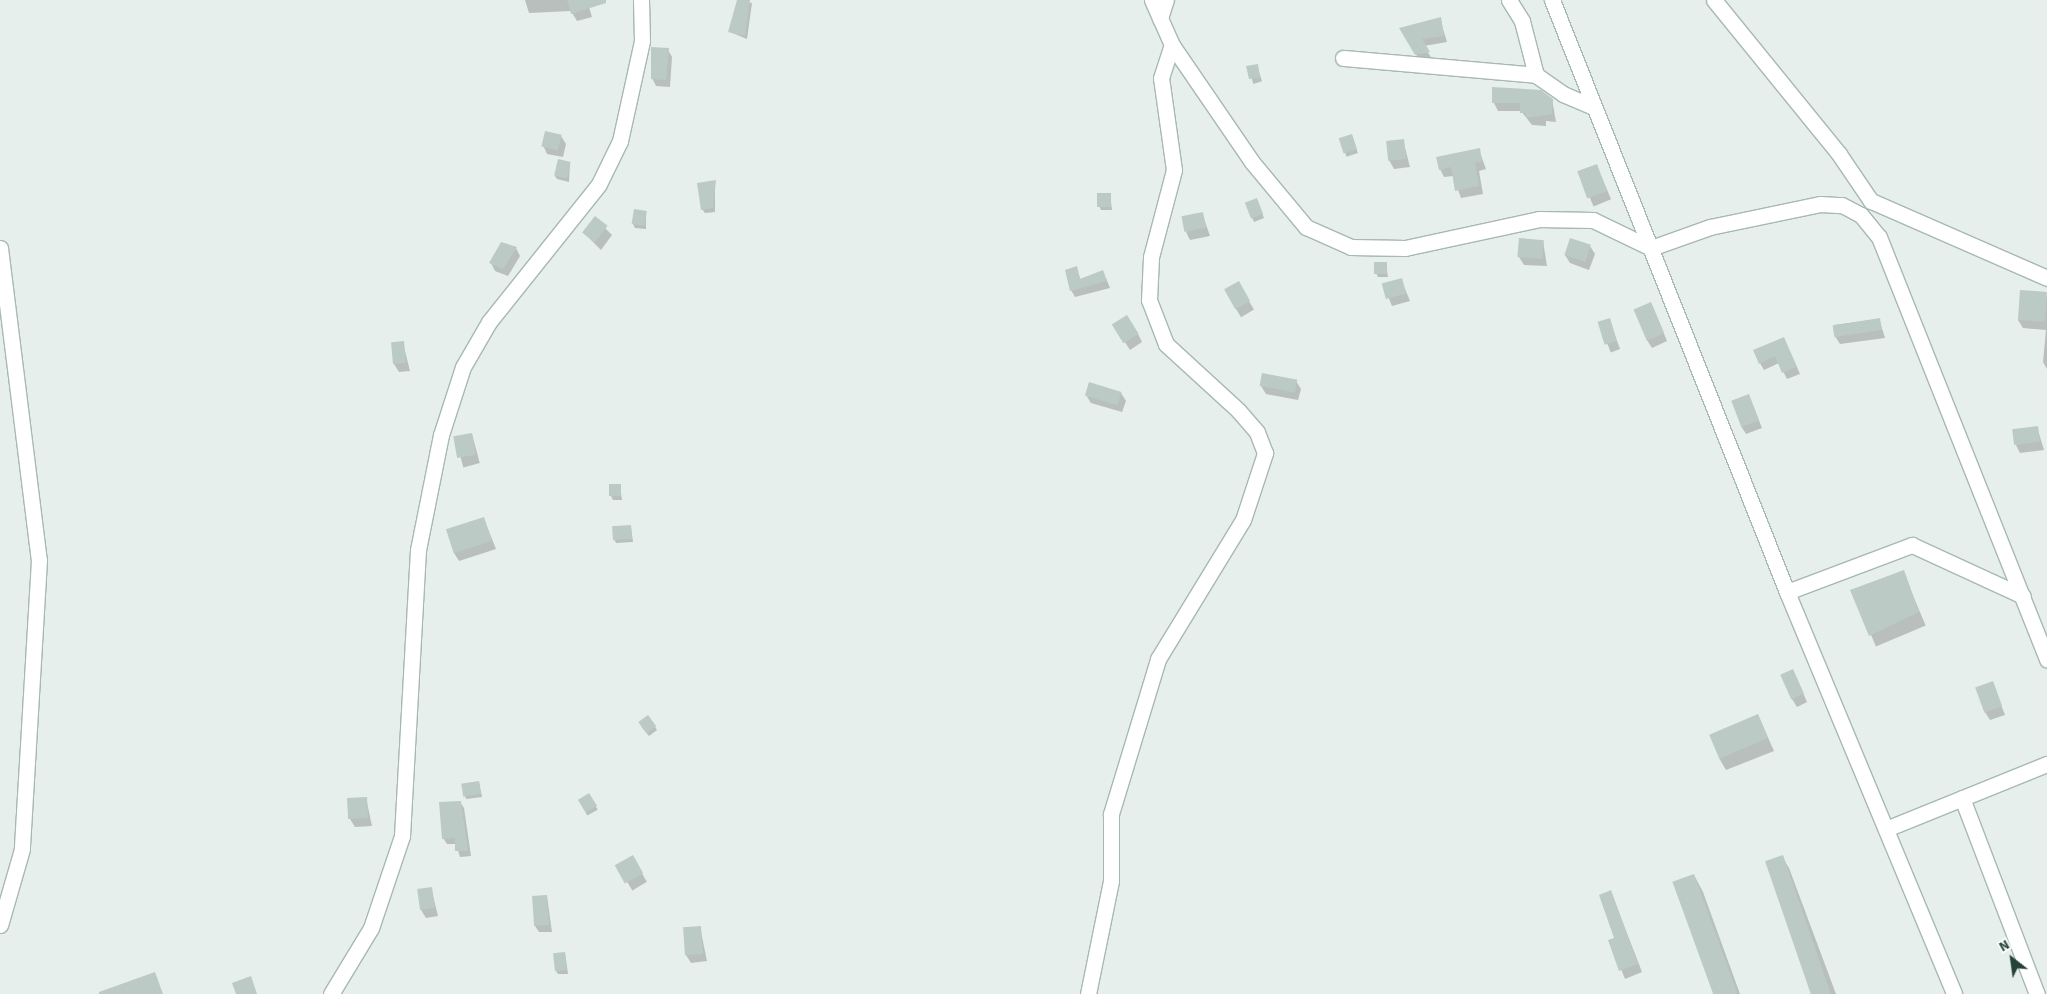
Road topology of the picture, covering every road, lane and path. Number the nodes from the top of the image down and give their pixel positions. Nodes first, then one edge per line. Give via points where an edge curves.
1 (641, 0) edge
2 (1152, 0) edge
3 (1166, 0) edge
4 (1508, 0) edge
5 (1552, 0) edge
6 (1714, 0) edge
7 (1160, 18) junction
8 (1172, 45) junction
9 (1343, 58) dead end
10 (1536, 75) junction
11 (1594, 107) junction
12 (1871, 201) junction
13 (1861, 215) junction
14 (0, 248) edge
15 (1650, 248) junction
16 (2047, 278) edge
17 (1787, 592) junction
18 (2023, 596) junction
19 (2047, 660) edge
20 (2047, 764) edge
21 (1962, 798) junction
22 (1886, 829) junction
23 (0, 925) edge
24 (331, 994) edge
25 (1088, 994) edge
26 (1954, 994) edge
27 (2037, 994) edge

1 - 24 street via 642,41 620,141 599,184 490,322 463,368 441,435 418,550 402,836 370,928
2 - 7 street
3 - 7 street
4 - 10 street via 1522,21
5 - 11 street
6 - 12 street via 1839,154
7 - 8 street
8 - 15 street via 1252,162 1306,227 1351,247 1405,248 1539,220 1584,220
8 - 25 street via 1161,78 1174,170 1151,257 1149,300 1166,344 1239,411 1257,432 1265,453 1243,520 1158,659 1111,814 1111,881
9 - 10 street
10 - 11 street via 1563,94
11 - 15 street
12 - 13 street
12 - 16 street
13 - 15 street via 1842,205 1820,204 1710,228
13 - 18 street via 1879,237
14 - 23 street via 39,560 22,849
15 - 17 street
17 - 18 street via 1912,545
17 - 22 street
18 - 19 street
20 - 21 street
21 - 22 street
21 - 27 street
22 - 26 street

